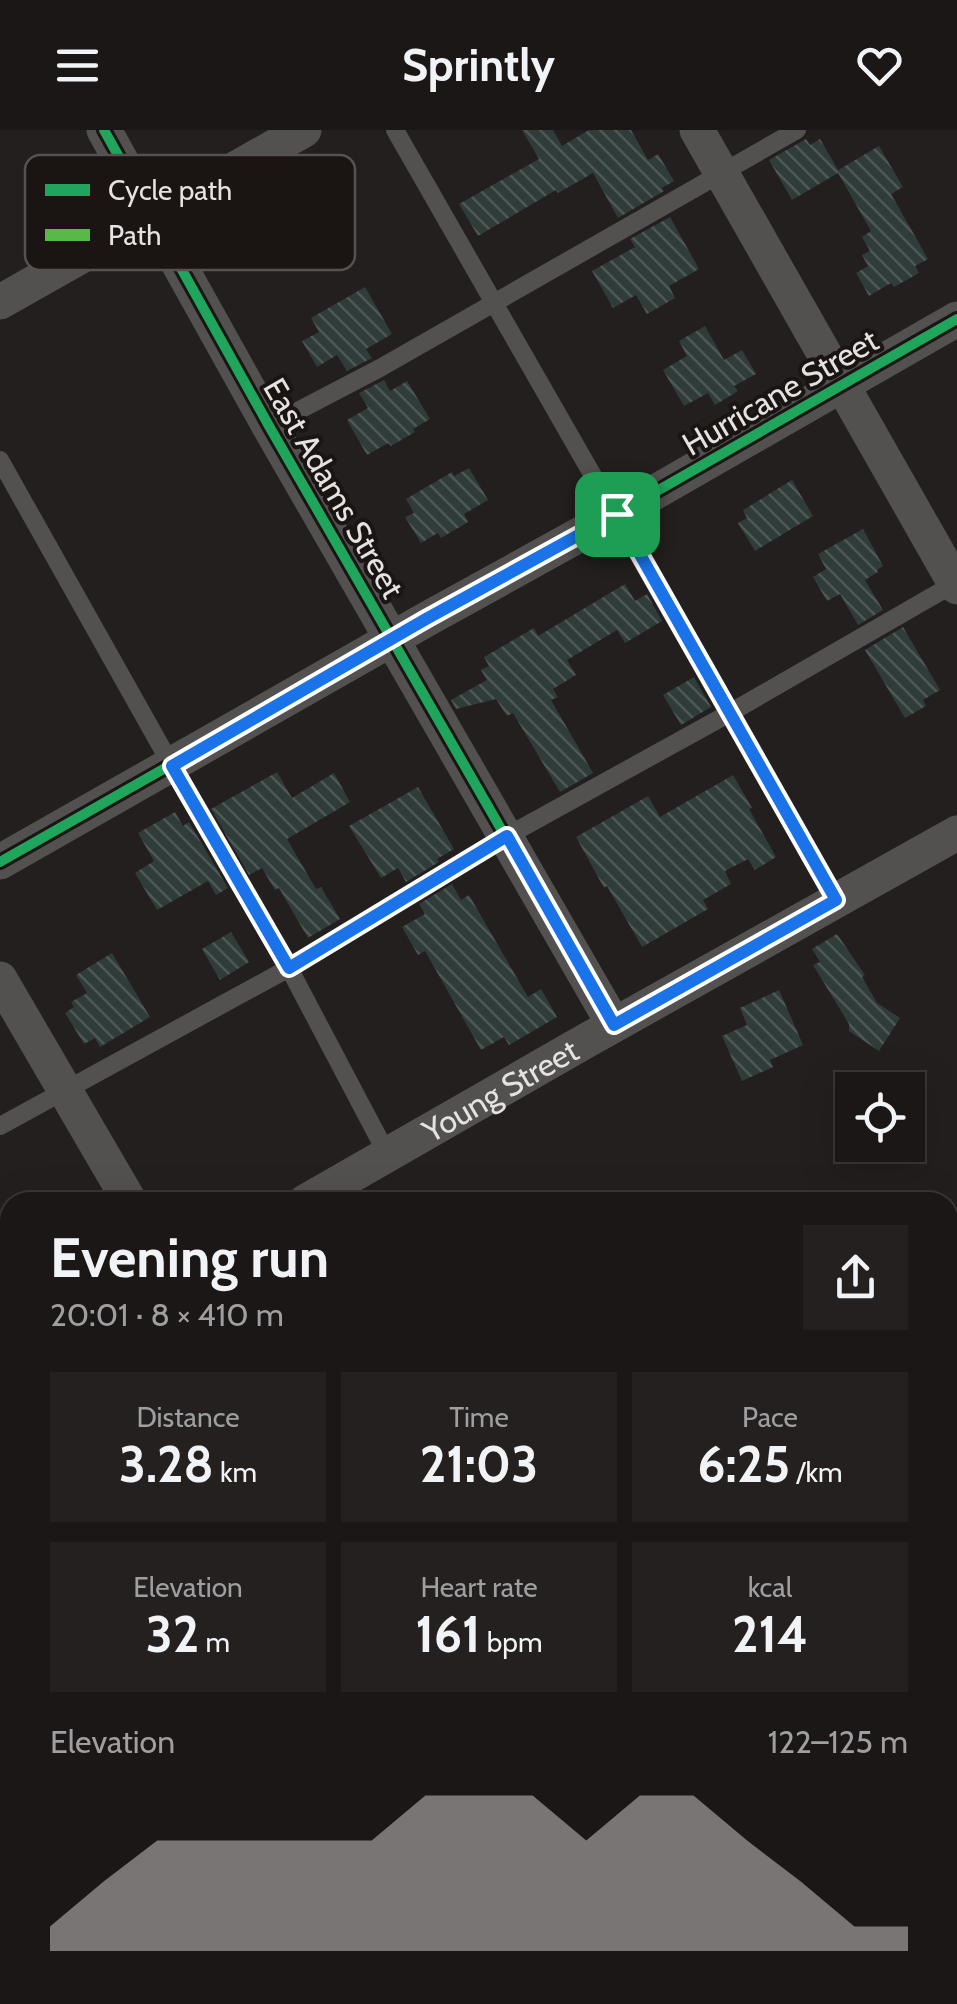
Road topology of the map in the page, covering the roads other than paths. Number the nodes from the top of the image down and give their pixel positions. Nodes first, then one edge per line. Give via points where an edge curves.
1 (104, 130) edge
2 (304, 130) edge
3 (395, 130) edge
4 (697, 130) edge
5 (797, 130) edge
6 (118, 155) edge
7 (260, 155) edge
8 (722, 173) junction
9 (57, 270) edge
10 (182, 270) edge
11 (0, 302) edge
12 (492, 302) junction
13 (957, 319) edge
14 (842, 385) junction
15 (269, 426) junction
16 (0, 460) edge
17 (617, 514) junction
18 (956, 584) edge
19 (392, 639) junction
20 (728, 714) junction
21 (172, 766) junction
22 (957, 833) edge
23 (507, 836) junction
24 (0, 862) edge
25 (836, 900) junction
26 (289, 968) junction
27 (0, 979) edge
28 (614, 1025) junction
29 (66, 1091) junction
30 (0, 1126) edge
31 (387, 1154) junction
32 (124, 1192) edge
33 (322, 1192) edge

1 - 6 street, East Adams Street
2 - 7 street
3 - 12 lane
4 - 8 street
5 - 8 lane
8 - 12 lane
8 - 14 street
9 - 11 street
10 - 15 street, East Adams Street
12 - 15 lane
12 - 17 lane
13 - 14 street, Hurricane Street
14 - 17 street, Hurricane Street
14 - 18 street
15 - 19 street, East Adams Street
16 - 21 lane
17 - 19 street, Hurricane Street
17 - 20 lane
18 - 20 lane
19 - 21 street, Hurricane Street
19 - 23 street, East Adams Street
20 - 23 lane
20 - 25 lane
21 - 24 street, Hurricane Street
21 - 26 lane
22 - 25 street, Young Street
23 - 26 lane
23 - 28 street, East Adams Street
25 - 28 street, Young Street
26 - 29 lane
26 - 31 lane
27 - 29 street
28 - 31 street, Young Street
29 - 30 lane
29 - 32 street
31 - 33 street, Young Street

